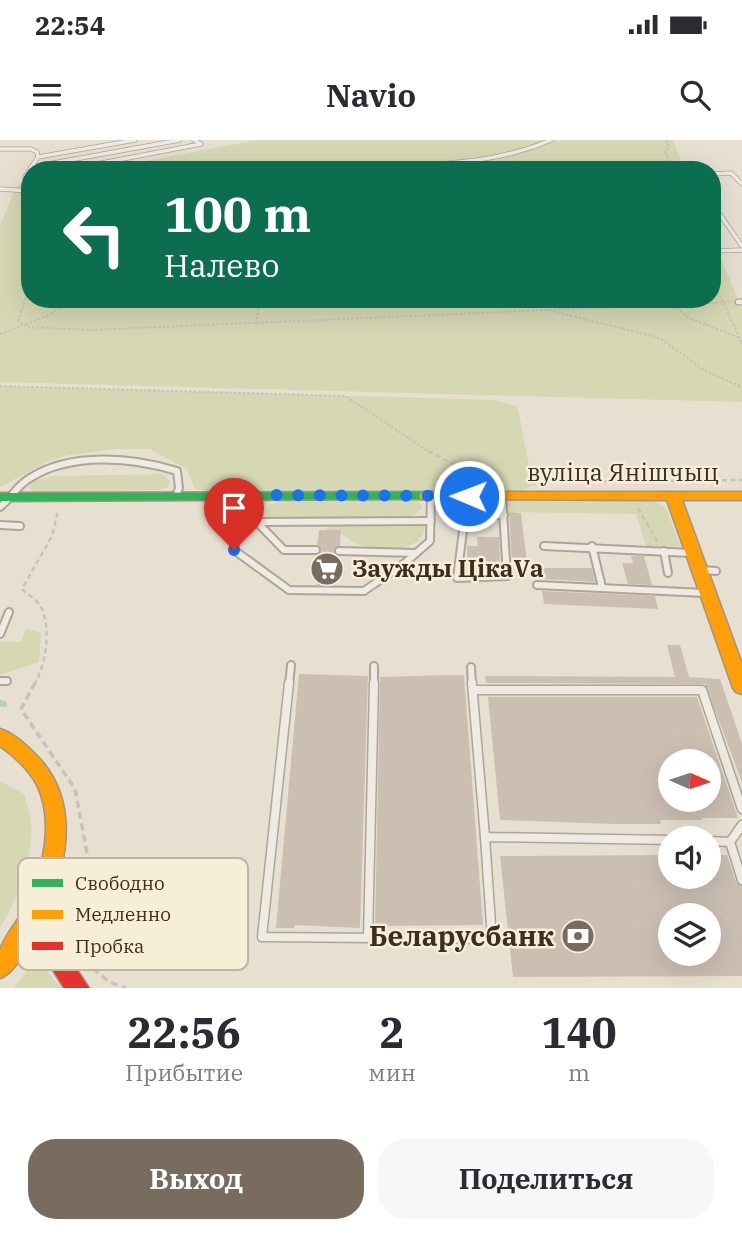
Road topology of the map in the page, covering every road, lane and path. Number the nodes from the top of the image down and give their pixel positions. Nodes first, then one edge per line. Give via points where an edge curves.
1 (135, 140) edge
2 (180, 140) edge
3 (194, 140) edge
4 (551, 140) edge
5 (666, 140) edge
6 (0, 149) edge
7 (508, 157) junction
8 (38, 158) junction
9 (36, 161) edge
10 (64, 161) edge
11 (112, 161) edge
12 (491, 161) edge
13 (516, 161) edge
14 (669, 161) edge
15 (721, 174) edge
16 (742, 184) edge
17 (0, 189) edge
18 (21, 190) edge
19 (721, 216) edge
20 (741, 244) edge
21 (721, 249) edge
22 (721, 298) edge
23 (723, 302) junction
24 (740, 302) edge
25 (22, 308) edge
26 (63, 308) edge
27 (259, 308) edge
28 (570, 308) edge
29 (674, 308) edge
30 (545, 309) junction
31 (256, 324) junction
32 (27, 327) junction
33 (0, 334) edge
34 (740, 338) junction
35 (742, 343) edge
36 (0, 386) edge
37 (742, 387) edge
38 (625, 479) junction
39 (742, 480) edge
40 (531, 482) dead end
41 (251, 495) junction
42 (431, 495) junction
43 (176, 496) junction
44 (469, 496) junction
45 (507, 496) junction
46 (635, 496) junction
47 (673, 496) junction
48 (742, 496) edge
49 (4, 501) edge
50 (58, 503) dead end
51 (249, 514) junction
52 (471, 514) junction
53 (504, 515) junction
54 (431, 521) junction
55 (257, 522) junction
56 (0, 525) edge
57 (20, 526) dead end
58 (544, 546) dead end
59 (592, 547) junction
60 (316, 551) dead end
61 (339, 551) dead end
62 (664, 551) junction
63 (416, 553) junction
64 (691, 553) junction
65 (698, 570) junction
66 (716, 571) dead end
67 (668, 573) dead end
68 (537, 585) dead end
69 (602, 587) junction
70 (707, 593) junction
71 (9, 612) dead end
72 (0, 634) edge
73 (291, 665) dead end
74 (374, 666) dead end
75 (471, 667) dead end
76 (43, 669) dead end
77 (742, 688) edge
78 (474, 690) junction
79 (0, 737) edge
80 (742, 810) edge
81 (742, 825) edge
82 (485, 837) junction
83 (658, 841) edge
84 (721, 842) edge
85 (730, 842) junction
86 (51, 858) edge
87 (742, 880) edge
88 (18, 938) edge
89 (368, 938) junction
90 (0, 968) edge
91 (65, 970) edge
92 (77, 988) edge

1 - 8 lane
2 - 10 lane
3 - 11 lane via 201,144
4 - 7 lane
5 - 14 path
6 - 8 lane via 32,149
7 - 12 lane
7 - 13 path
8 - 9 lane
15 - 16 lane via 731,173
17 - 18 lane
19 - 20 lane
20 - 21 lane
22 - 23 path
23 - 24 path
23 - 34 path
25 - 32 path via 18,321
26 - 32 path
27 - 31 path
28 - 30 path
29 - 34 path
30 - 31 path
30 - 37 path via 660,338 705,371
31 - 32 path via 90,330
32 - 33 path
34 - 35 path
36 - 45 path via 345,396 427,451
38 - 39 path
38 - 40 path
38 - 46 path
41 - 42 street, вуліца Янішчыц
41 - 43 street, вуліца Янішчыц
41 - 51 lane
42 - 44 street, вуліца Янішчыц
42 - 54 lane
43 - 49 street, вуліца Янішчыц
43 - 49 lane via 177,471 149,462 69,461 32,475
44 - 45 street, вуліца Янішчыц
44 - 52 lane
45 - 46 street, вуліца Янішчыц
45 - 53 lane
46 - 47 street, вуліца Янішчыц
46 - 62 path via 638,510
47 - 48 street, вуліца Янішчыц
47 - 64 street
50 - 76 path via 52,537 23,589 41,606 44,616
51 - 55 lane
51 - 63 lane via 241,518 234,550 289,590 364,591
52 - 53 lane
52 - 53 lane via 463,531 457,578 507,576
54 - 55 lane
54 - 63 lane via 430,541
55 - 60 lane via 284,550
56 - 57 lane
58 - 59 lane
59 - 62 lane
59 - 69 lane
61 - 63 lane
62 - 64 lane
62 - 67 lane
64 - 65 street
65 - 66 lane
65 - 70 street
68 - 69 lane
69 - 70 lane
70 - 77 street
71 - 72 lane
73 - 89 lane via 262,937
74 - 89 lane
75 - 78 lane
78 - 80 lane via 702,691
78 - 82 lane
79 - 86 street via 31,762 51,793 56,833
81 - 85 lane
82 - 83 lane
82 - 89 lane via 492,939
84 - 85 lane
85 - 87 lane
88 - 90 street
91 - 92 street

